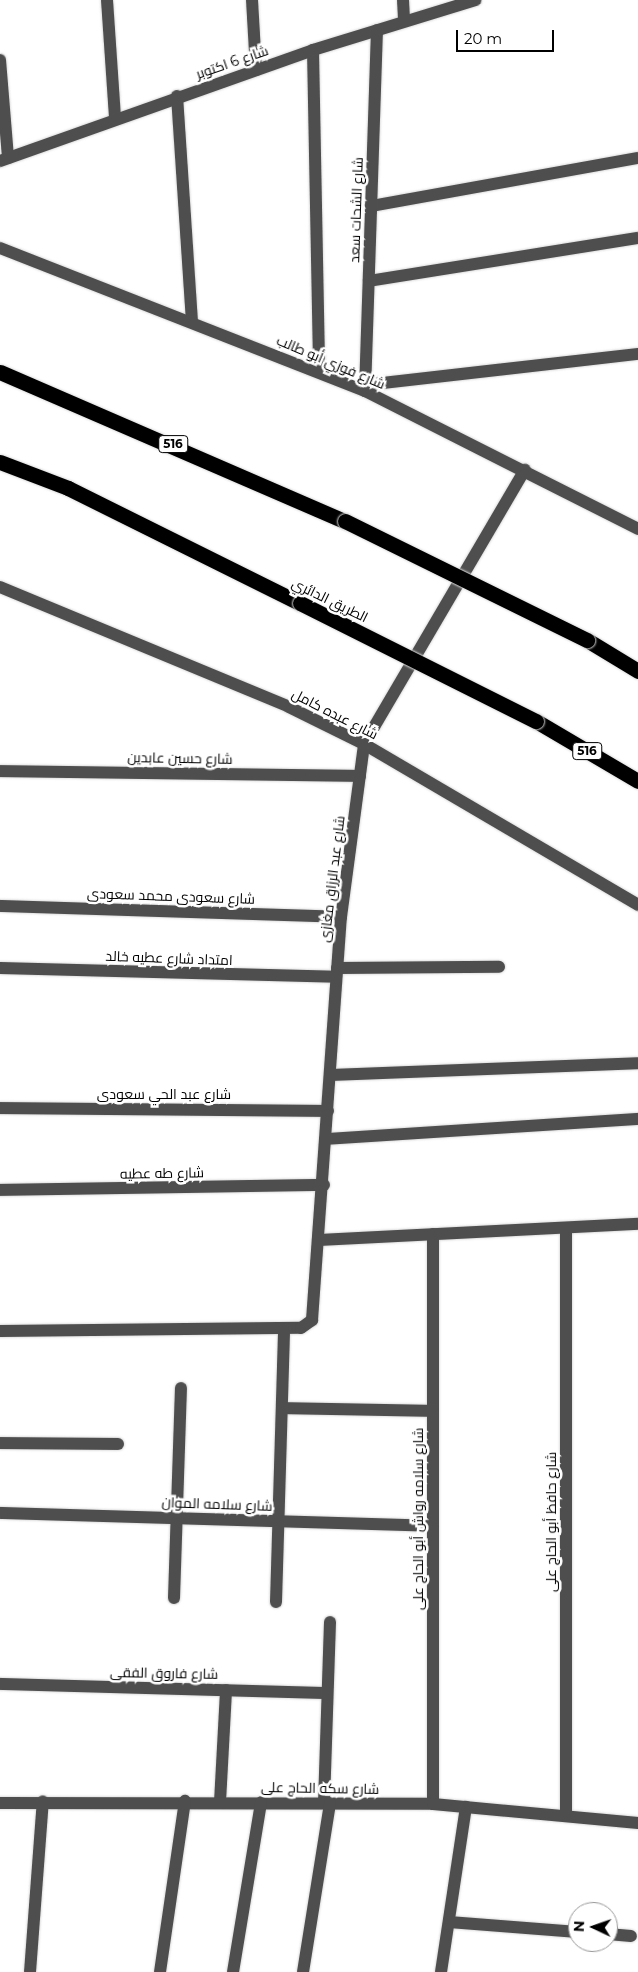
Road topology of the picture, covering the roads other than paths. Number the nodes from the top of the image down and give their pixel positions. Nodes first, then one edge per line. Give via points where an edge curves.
1 (107, 0) edge
2 (252, 0) edge
3 (403, 0) edge
4 (476, 0) edge
5 (404, 21) junction
6 (377, 30) junction
7 (313, 50) junction
8 (0, 60) edge
9 (256, 70) junction
10 (177, 96) junction
11 (115, 118) junction
12 (638, 158) edge
13 (4, 159) edge
14 (371, 206) junction
15 (638, 238) edge
16 (0, 248) edge
17 (368, 281) junction
18 (192, 322) junction
19 (638, 354) edge
20 (0, 372) edge
21 (319, 372) junction
22 (365, 388) junction
23 (0, 462) edge
24 (525, 470) junction
25 (638, 529) edge
26 (0, 586) edge
27 (638, 671) edge
28 (364, 744) junction
29 (0, 771) edge
30 (360, 776) junction
31 (638, 781) edge
32 (638, 905) edge
33 (0, 906) edge
34 (341, 916) junction
35 (499, 967) dead end
36 (0, 968) edge
37 (337, 973) junction
38 (638, 1063) edge
39 (330, 1075) junction
40 (0, 1108) edge
41 (328, 1110) junction
42 (638, 1119) edge
43 (326, 1139) junction
44 (324, 1185) junction
45 (0, 1190) edge
46 (638, 1224) edge
47 (566, 1228) junction
48 (433, 1234) junction
49 (320, 1240) junction
50 (284, 1329) junction
51 (0, 1331) edge
52 (182, 1388) dead end
53 (283, 1408) junction
54 (433, 1412) junction
55 (0, 1443) edge
56 (118, 1444) dead end
57 (0, 1513) edge
58 (177, 1518) junction
59 (281, 1521) junction
60 (433, 1526) junction
61 (174, 1598) dead end
62 (276, 1602) dead end
63 (330, 1622) dead end
64 (0, 1684) edge
65 (226, 1690) junction
66 (327, 1693) junction
67 (43, 1801) junction
68 (185, 1801) junction
69 (220, 1802) junction
70 (261, 1802) junction
71 (0, 1803) edge
72 (327, 1803) junction
73 (434, 1804) junction
74 (466, 1807) junction
75 (566, 1816) junction
76 (638, 1823) edge
77 (448, 1922) junction
78 (568, 1931) edge
79 (618, 1935) edge
80 (631, 1936) dead end
81 (30, 1972) edge
82 (160, 1972) edge
83 (233, 1972) edge
84 (303, 1972) edge
85 (441, 1972) edge

1 - 11 street
2 - 9 street
3 - 5 street
4 - 5 street, شارع 6 اكتوبر
5 - 6 street, شارع 6 اكتوبر
6 - 7 street, شارع 6 اكتوبر
6 - 14 street, شارع الشحات سعد
7 - 9 street, شارع 6 اكتوبر
7 - 21 street
8 - 13 street
9 - 10 street, شارع 6 اكتوبر
10 - 11 street, شارع 6 اكتوبر
10 - 18 street
11 - 13 street, شارع 6 اكتوبر
12 - 14 street
14 - 17 street, شارع الشحات سعد
15 - 17 street
16 - 18 street, شارع فوزي أبو طالب
17 - 22 street, شارع الشحات سعد
18 - 21 street, شارع فوزي أبو طالب
19 - 22 street
20 - 27 highway, 516, bridge via 344,521 587,640
21 - 22 street, شارع فوزي أبو طالب
22 - 24 street, شارع فوزي أبو طالب
23 - 31 highway, الطريق الدائري / 516, bridge via 68,488 300,603 536,721
24 - 25 street, شارع فوزي أبو طالب
24 - 28 street, شارع عبد الرزاق مغازى
26 - 28 street, شارع عبده كامل via 289,707
28 - 30 street, شارع عبد الرزاق مغازى
28 - 32 street, شارع عبده كامل
29 - 30 street, شارع حسين عابدين
30 - 34 street, شارع عبد الرزاق مغازى
33 - 34 street, شارع سعودى محمد سعودى
34 - 37 street, شارع عبد الرزاق مغازى
35 - 37 street, امتداد شارع عطيه خالد
36 - 37 street, امتداد شارع عطيه خالد
37 - 39 street, شارع عبد الرزاق مغازى
38 - 39 street
39 - 41 street, شارع عبد الرزاق مغازى
40 - 41 street, شارع عبد الحي سعودى
41 - 43 street, شارع عبد الرزاق مغازى
42 - 43 street
43 - 44 street, شارع عبد الرزاق مغازى
44 - 45 street, شارع طه عطيه
44 - 49 street, شارع عبد الرزاق مغازى
46 - 47 street
47 - 48 street
47 - 75 street, شارع حافظ أبو الحاج على
48 - 49 street
48 - 54 street, شارع سلامه رواش أبو الحاج على
49 - 50 street, شارع عبد الرزاق مغازى via 312,1320 301,1328
50 - 51 street
50 - 53 street
52 - 58 street
53 - 54 street
53 - 59 street
54 - 60 street, شارع سلامه رواش أبو الحاج على
55 - 56 street
57 - 58 street, شارع سلامه الموان
58 - 59 street, شارع سلامه الموان
58 - 61 street
59 - 60 street, شارع سلامه الموان
59 - 62 street
60 - 73 street, شارع سلامه رواش أبو الحاج على
63 - 66 street
64 - 65 street, شارع فاروق الفقى
65 - 66 street, شارع فاروق الفقى
65 - 69 street
66 - 72 street
67 - 68 street, شارع سكه الحاج على
67 - 71 street, شارع سكه الحاج على
67 - 81 street
68 - 69 street, شارع سكه الحاج على
68 - 82 street
69 - 70 street, شارع سكه الحاج على
70 - 72 street, شارع سكه الحاج على
70 - 83 street
72 - 73 street, شارع سكه الحاج على
72 - 84 street
73 - 74 street, شارع سكه الحاج على
74 - 75 street, شارع سكه الحاج على
74 - 77 street
75 - 76 street, شارع سكه الحاج على
77 - 78 street
77 - 85 street
79 - 80 street

